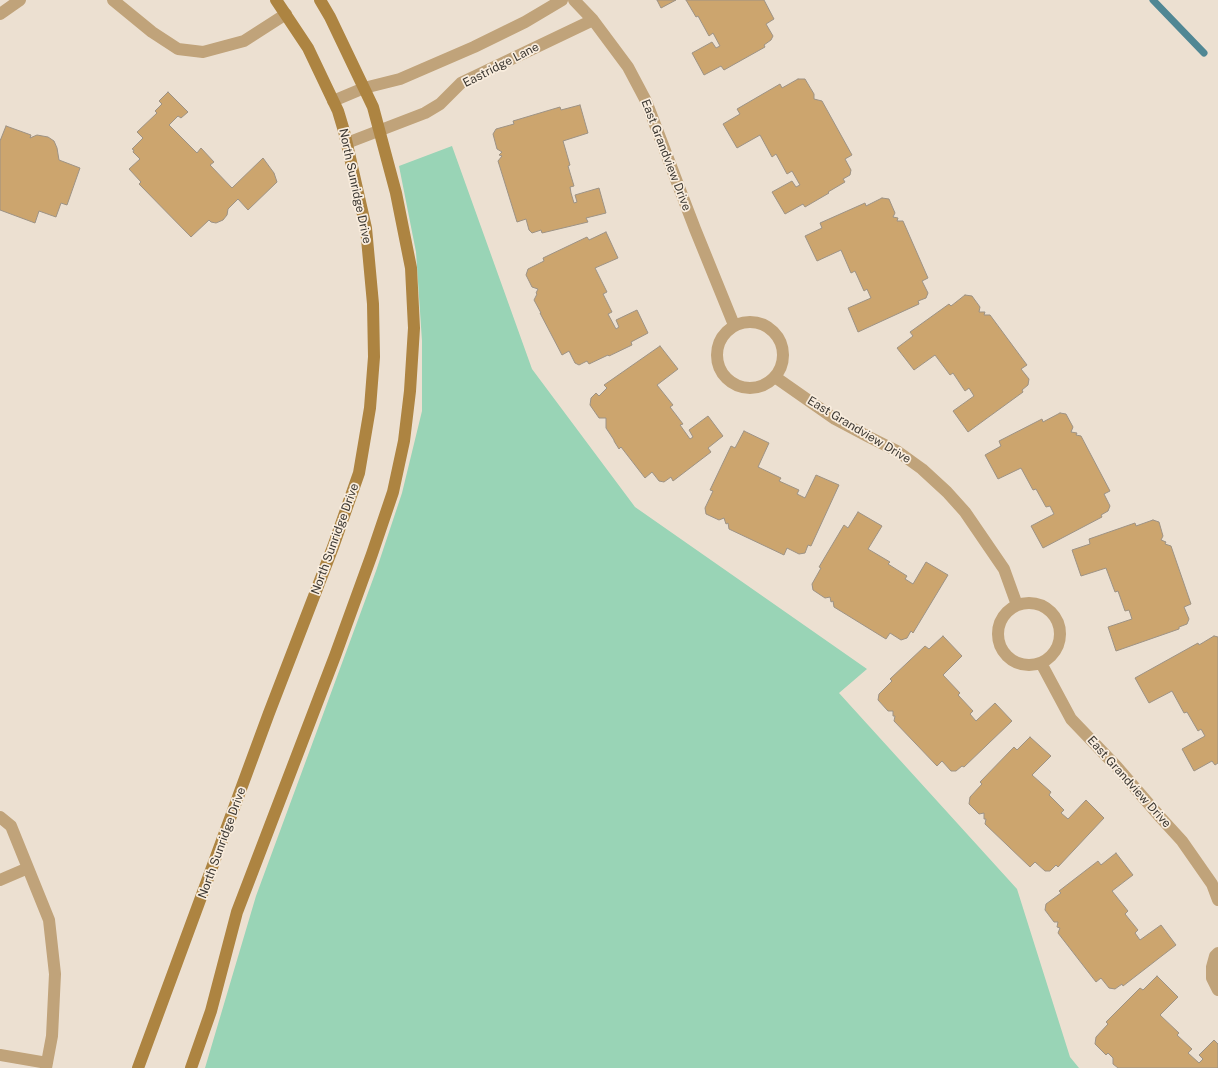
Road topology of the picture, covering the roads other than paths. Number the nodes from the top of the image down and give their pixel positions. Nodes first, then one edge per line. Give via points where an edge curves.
1 (20, 0) edge
2 (113, 0) edge
3 (276, 0) edge
4 (320, 0) edge
5 (562, 0) edge
6 (574, 0) edge
7 (0, 14) edge
8 (286, 14) junction
9 (592, 20) junction
10 (364, 88) junction
11 (333, 101) junction
12 (379, 130) junction
13 (347, 143) junction
14 (734, 325) junction
15 (775, 377) junction
16 (1017, 605) junction
17 (1041, 662) junction
18 (0, 817) edge
19 (28, 868) junction
20 (0, 880) edge
21 (1218, 900) edge
22 (1218, 952) edge
23 (1218, 990) edge
24 (0, 1055) edge
25 (47, 1066) edge
26 (138, 1068) edge
27 (191, 1068) edge

1 - 7 street
2 - 8 street via 152,32 178,49 203,52 244,41
3 - 8 street, North Sunridge Drive
4 - 10 street
5 - 10 street via 474,47 400,79
6 - 9 street, East Grandview Drive
8 - 11 street, North Sunridge Drive via 308,48
9 - 12 street, Eastridge Lane via 461,83 440,104 425,113
9 - 14 street, East Grandview Drive via 628,67 646,101
10 - 11 street
10 - 12 street via 373,107
11 - 13 street, North Sunridge Drive
12 - 13 street, Eastridge Lane
12 - 27 street via 396,193 411,268 414,328 404,441 393,492 372,554 237,912 211,1011
13 - 26 street, North Sunridge Drive via 366,228 373,312 374,357 370,408 359,473 334,548 269,713
14 - 15 street via 754,322 764,324 773,330 783,348 784,358
14 - 15 street via 725,333 716,354 724,376 744,388 755,388
15 - 16 street, East Grandview Drive via 835,419 897,451 922,468 966,512 1004,569
16 - 17 street via 1036,603 1052,613 1058,622 1060,631 1056,650 1050,658
16 - 17 street via 1008,610 998,627 1000,646 1013,661 1032,665
17 - 21 street, East Grandview Drive via 1071,719 1182,841 1212,884
18 - 19 street via 11,826
19 - 20 street
19 - 25 street via 50,920 55,974 52,1036
22 - 23 street via 1212,967 1212,978
24 - 25 street

